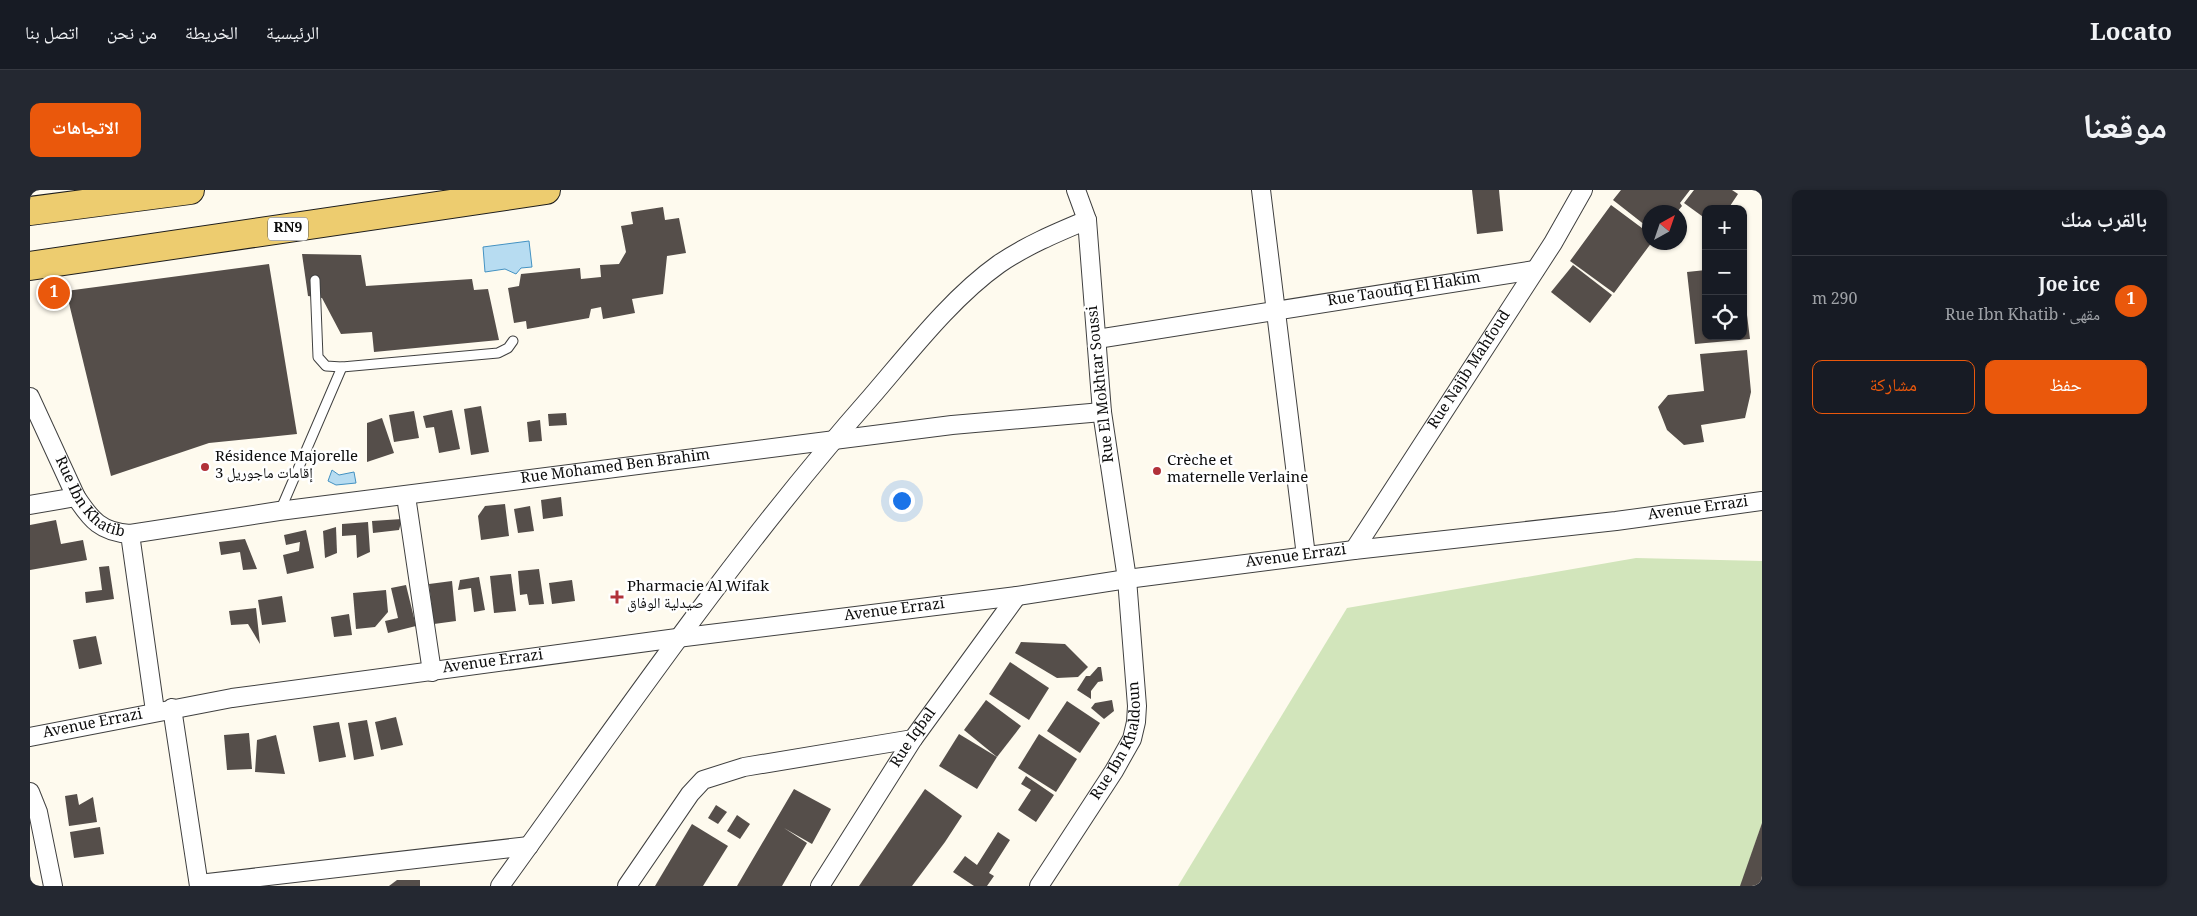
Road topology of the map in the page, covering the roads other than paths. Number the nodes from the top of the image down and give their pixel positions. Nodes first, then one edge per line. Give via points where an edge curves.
1 (190, 190) edge
2 (546, 190) edge
3 (1076, 190) edge
4 (1261, 190) edge
5 (1583, 190) edge
6 (30, 211) edge
7 (1087, 220) junction
8 (30, 266) edge
9 (1535, 270) junction
10 (315, 280) dead end
11 (1275, 310) junction
12 (1097, 339) junction
13 (514, 341) dead end
14 (342, 367) junction
15 (30, 397) edge
16 (1102, 412) junction
17 (832, 440) junction
18 (406, 496) junction
19 (76, 497) junction
20 (1762, 502) edge
21 (30, 505) edge
22 (280, 511) junction
23 (130, 534) junction
24 (1354, 550) junction
25 (1306, 556) junction
26 (1127, 579) junction
27 (1017, 596) junction
28 (677, 638) junction
29 (432, 672) junction
30 (172, 708) junction
31 (155, 711) junction
32 (30, 737) edge
33 (912, 739) junction
34 (30, 792) edge
35 (529, 846) junction
36 (199, 885) edge
37 (53, 886) edge
38 (500, 886) edge
39 (627, 886) edge
40 (820, 886) edge
41 (1039, 886) edge

1 - 6 main road
2 - 8 main road, RN9
3 - 7 street, Rue El Mokhtar Soussi
4 - 11 street
5 - 9 street, Rue Najib Mahfoud
7 - 12 street, Rue El Mokhtar Soussi
7 - 17 street via 1030,244 997,265 918,343
9 - 11 street, Rue Taoufiq El Hakim
9 - 24 street, Rue Najib Mahfoud
10 - 14 lane via 318,357 326,366
11 - 12 street, Rue Taoufiq El Hakim
11 - 25 street
12 - 16 street, Rue El Mokhtar Soussi
13 - 14 lane via 498,353
14 - 22 lane
15 - 19 street, Rue Ibn Khatib
16 - 17 street, Rue Mohamed Ben Brahim via 952,425
16 - 26 street, Rue El Mokhtar Soussi
17 - 18 street, Rue Mohamed Ben Brahim
17 - 28 street
18 - 22 street, Rue Mohamed Ben Brahim
18 - 29 street
19 - 21 street
19 - 23 street, Rue Ibn Khatib via 86,512 107,531
20 - 24 street, Avenue Errazi
22 - 23 street, Rue Mohamed Ben Brahim
23 - 31 street, Rue Ibn Khatib
24 - 25 street, Avenue Errazi
25 - 26 street, Avenue Errazi
26 - 27 street, Avenue Errazi
26 - 41 street, Rue Ibn Khaldoun via 1137,706 1132,739
27 - 28 street, Avenue Errazi
27 - 33 street, Rue Iqbal
28 - 29 street, Avenue Errazi
28 - 35 street
29 - 30 street, Avenue Errazi
30 - 31 street, Avenue Errazi
30 - 36 street
31 - 32 street, Avenue Errazi
33 - 39 street via 744,767 702,780
33 - 40 street, Rue Iqbal
34 - 37 street via 38,812
35 - 36 street
35 - 38 street

